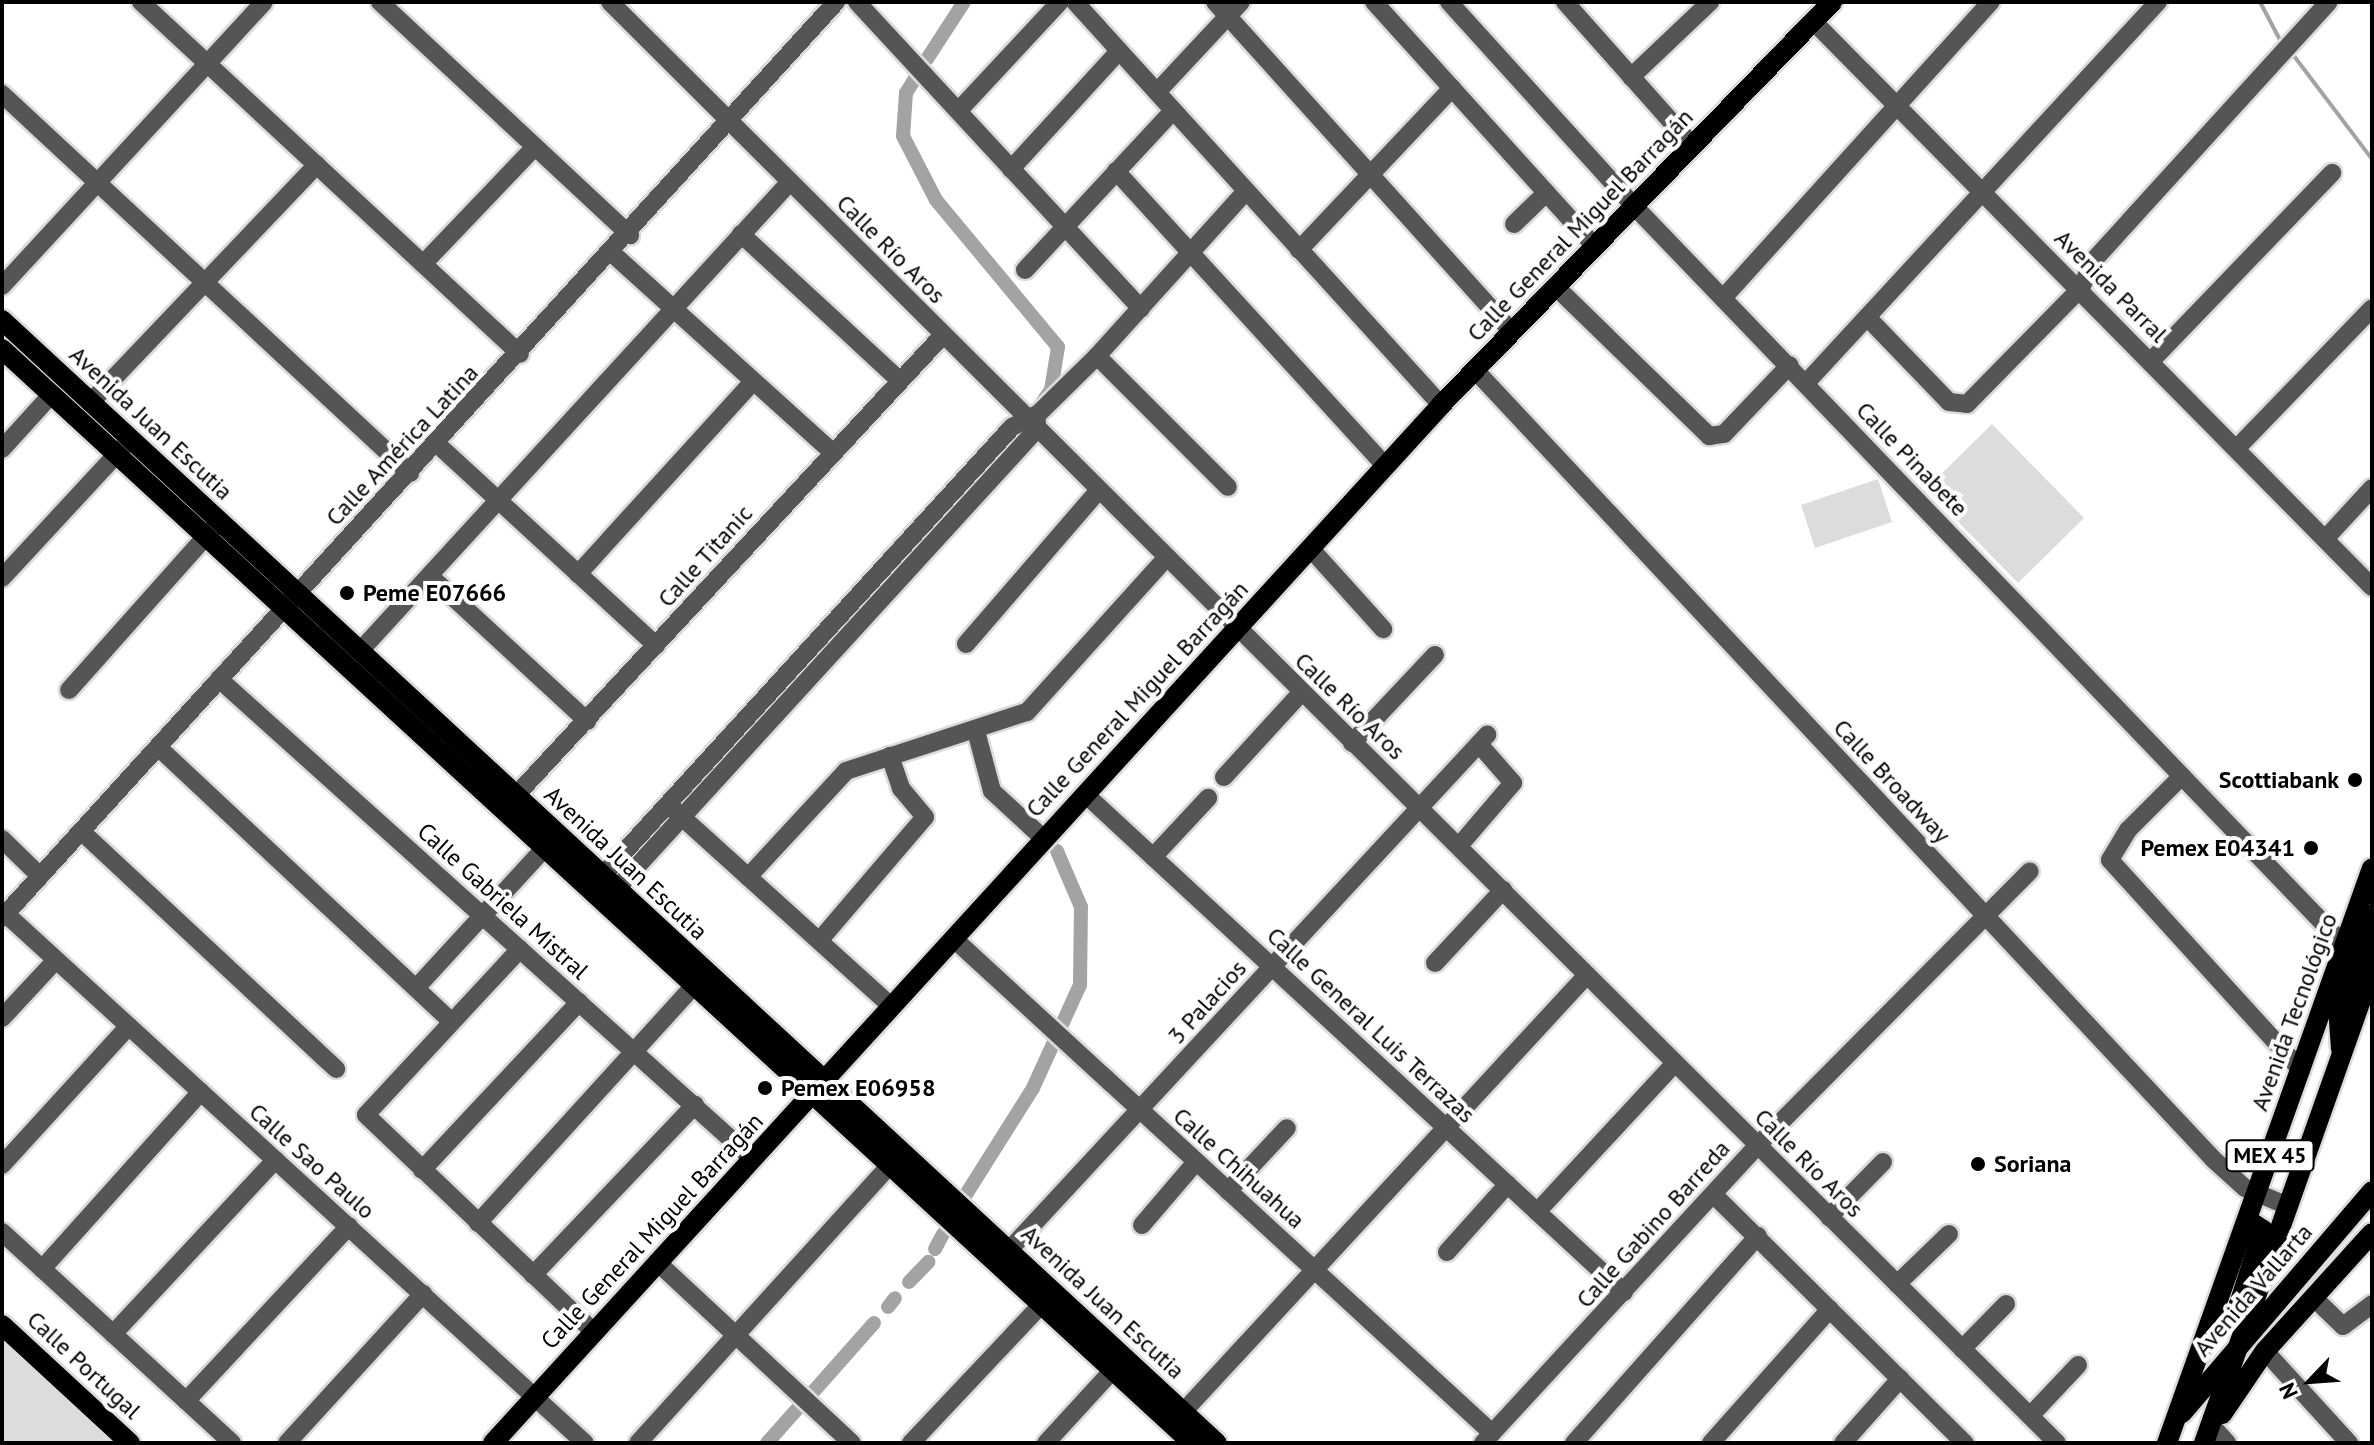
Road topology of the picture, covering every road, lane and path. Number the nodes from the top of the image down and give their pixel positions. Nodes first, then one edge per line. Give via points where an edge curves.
1 (141, 2) edge
2 (264, 2) edge
3 (380, 2) edge
4 (610, 2) edge
5 (836, 2) edge
6 (857, 2) edge
7 (1060, 2) edge
8 (1075, 2) edge
9 (1215, 2) edge
10 (1241, 2) edge
11 (1374, 2) edge
12 (1449, 2) edge
13 (1710, 2) edge
14 (1832, 2) edge
15 (1991, 2) edge
16 (2158, 2) edge
17 (2329, 2) edge
18 (1572, 4) edge
19 (1228, 16) junction
20 (1814, 22) junction
21 (1119, 51) junction
22 (208, 64) junction
23 (1631, 77) junction
24 (1452, 88) junction
25 (1157, 92) junction
26 (2, 94) edge
27 (1896, 104) junction
28 (961, 108) junction
29 (1173, 111) junction
30 (729, 122) junction
31 (1693, 146) junction
32 (535, 147) junction
33 (317, 165) junction
34 (1011, 169) junction
35 (1116, 171) junction
36 (2332, 173) dead end
37 (1371, 174) junction
38 (99, 182) junction
39 (789, 183) junction
40 (1246, 191) junction
41 (1982, 192) junction
42 (1546, 193) junction
43 (1634, 206) junction
44 (1514, 224) dead end
45 (1067, 229) junction
46 (741, 234) junction
47 (630, 235) junction
48 (1595, 247) junction
49 (1299, 250) junction
50 (1189, 252) junction
51 (613, 254) junction
52 (423, 264) junction
53 (1025, 270) dead end
54 (206, 282) junction
55 (2, 286) edge
56 (1556, 287) junction
57 (2081, 288) junction
58 (1724, 297) junction
59 (2372, 308) edge
60 (673, 309) junction
61 (1141, 309) junction
62 (1867, 317) junction
63 (2, 320) edge
64 (1511, 331) junction
65 (943, 335) junction
66 (2, 349) edge
67 (520, 354) junction
68 (1097, 356) junction
69 (2152, 360) junction
70 (1790, 365) junction
71 (1475, 370) junction
72 (899, 380) junction
73 (752, 383) junction
74 (1806, 383) junction
75 (51, 395) junction
76 (90, 403) junction
77 (1441, 405) junction
78 (1032, 420) junction
79 (436, 443) junction
80 (123, 447) junction
81 (2237, 448) junction
82 (2, 449) edge
83 (832, 452) junction
84 (1385, 466) junction
85 (410, 473) junction
86 (1228, 487) dead end
87 (2372, 488) edge
88 (1098, 491) junction
89 (499, 500) junction
90 (219, 521) junction
91 (205, 537) junction
92 (2325, 539) junction
93 (1311, 549) junction
94 (1166, 558) junction
95 (887, 563) junction
96 (578, 574) junction
97 (430, 576) junction
98 (902, 577) junction
99 (2, 578) edge
100 (2372, 587) edge
101 (290, 600) junction
102 (1383, 629) dead end
103 (1236, 630) junction
104 (966, 644) dead end
105 (656, 645) junction
106 (360, 651) junction
107 (1435, 655) dead end
108 (791, 668) junction
109 (219, 679) junction
110 (807, 681) junction
111 (69, 690) dead end
112 (1301, 693) junction
113 (587, 721) junction
114 (976, 731) junction
115 (1352, 743) junction
116 (158, 747) junction
117 (890, 756) junction
118 (2182, 776) junction
119 (1224, 777) dead end
120 (1085, 794) junction
121 (1208, 798) dead end
122 (509, 803) junction
123 (667, 803) junction
124 (1418, 804) junction
125 (683, 818) junction
126 (81, 831) junction
127 (2, 839) edge
128 (1044, 839) junction
129 (1459, 846) junction
130 (544, 849) junction
131 (1153, 857) junction
132 (2030, 871) dead end
133 (2371, 874) edge
134 (40, 876) junction
135 (748, 877) junction
136 (603, 889) junction
137 (1503, 890) junction
138 (2372, 915) edge
139 (4, 916) edge
140 (483, 916) junction
141 (1982, 916) junction
142 (953, 938) junction
143 (819, 941) junction
144 (2345, 946) junction
145 (520, 949) junction
146 (56, 960) junction
147 (1435, 963) dead end
148 (1272, 967) junction
149 (2372, 972) edge
150 (1587, 975) junction
151 (416, 988) junction
152 (692, 988) junction
153 (579, 1002) junction
154 (891, 1006) junction
155 (2, 1018) edge
156 (451, 1021) junction
157 (129, 1026) junction
158 (635, 1052) junction
159 (2342, 1053) junction
160 (1675, 1063) junction
161 (336, 1069) dead end
162 (2301, 1070) junction
163 (817, 1089) junction
164 (201, 1092) junction
165 (695, 1105) junction
166 (1140, 1111) junction
167 (1287, 1128) dead end
168 (1447, 1129) junction
169 (1757, 1146) junction
170 (753, 1159) junction
171 (275, 1160) junction
172 (1196, 1162) junction
173 (1883, 1162) dead end
174 (2, 1165) edge
175 (887, 1168) junction
176 (422, 1170) junction
177 (1508, 1184) junction
178 (1228, 1191) junction
179 (2372, 1191) edge
180 (2257, 1194) junction
181 (1714, 1195) junction
182 (2288, 1206) junction
183 (948, 1210) junction
184 (1537, 1212) junction
185 (1829, 1217) junction
186 (2248, 1220) junction
187 (478, 1223) junction
188 (1142, 1225) dead end
189 (349, 1226) junction
190 (2, 1232) edge
191 (2372, 1233) edge
192 (1949, 1234) dead end
193 (1758, 1236) junction
194 (1447, 1252) dead end
195 (1001, 1258) junction
196 (657, 1262) junction
197 (42, 1269) junction
198 (1317, 1272) junction
199 (533, 1275) junction
200 (1897, 1284) junction
201 (1624, 1292) junction
202 (423, 1294) junction
203 (2314, 1298) junction
204 (2006, 1304) dead end
205 (2372, 1304) edge
206 (1040, 1306) junction
207 (1830, 1309) junction
208 (2, 1325) edge
209 (594, 1332) junction
210 (113, 1334) junction
211 (737, 1335) junction
212 (2242, 1338) junction
213 (1962, 1349) junction
214 (2265, 1351) junction
215 (2078, 1365) dead end
216 (1112, 1371) junction
217 (1900, 1379) junction
218 (536, 1396) junction
219 (186, 1401) junction
220 (2030, 1416) junction
221 (1185, 1431) edge
222 (2170, 1433) edge
223 (2208, 1434) edge
224 (1488, 1438) edge
225 (130, 1443) edge
226 (232, 1443) edge
227 (287, 1443) edge
228 (493, 1443) edge
229 (585, 1443) edge
230 (638, 1443) edge
231 (852, 1443) edge
232 (911, 1443) edge
233 (1046, 1443) edge
234 (1217, 1443) edge
235 (1574, 1443) edge
236 (1711, 1443) edge
237 (1843, 1443) edge
238 (1965, 1443) edge
239 (2057, 1443) edge
240 (2227, 1443) edge
241 (2349, 1443) edge

1 - 22 street
2 - 22 street
3 - 32 street
4 - 30 street, Calle Río Aros
5 - 30 street, Calle América Latina
6 - 28 street
7 - 28 street
8 - 21 street
9 - 19 street
10 - 19 street
11 - 24 street
12 - 43 street, Calle Pinabete
13 - 23 street
14 - 20 main road, Calle General Miguel Barragán
15 - 27 street
16 - 41 street
17 - 57 street via 2093,261
18 - 23 street
19 - 25 street
19 - 37 street
20 - 27 street, Avenida Parral
20 - 31 main road, Calle General Miguel Barragán
21 - 25 street
21 - 34 street
22 - 33 street
22 - 38 street
23 - 31 street
24 - 37 street
24 - 42 street
25 - 29 street
26 - 38 street
27 - 41 street, Avenida Parral
27 - 58 street
28 - 34 street
29 - 35 street
29 - 40 street
30 - 39 street, Calle Río Aros
30 - 47 street, Calle América Latina
31 - 43 main road, Calle General Miguel Barragán
32 - 47 street
32 - 52 street
33 - 52 street
33 - 54 street
34 - 45 street
35 - 45 street
35 - 50 street
36 - 69 street
37 - 49 street
37 - 64 street
38 - 54 street
38 - 55 street
39 - 46 street
39 - 65 street, Calle Río Aros
40 - 49 street
40 - 50 street
41 - 57 street, Avenida Parral
41 - 62 street
42 - 44 street
42 - 48 street
43 - 48 main road, Calle General Miguel Barragán
43 - 58 street, Calle Pinabete
45 - 53 street
45 - 61 street
46 - 60 street
46 - 72 street
47 - 51 street, Calle América Latina
48 - 56 main road, Calle General Miguel Barragán
49 - 77 street
50 - 61 street
50 - 84 street
51 - 60 street
51 - 67 street, Calle América Latina
52 - 67 street
54 - 76 street
54 - 85 street
56 - 64 main road, Calle General Miguel Barragán
56 - 70 street via 1714,437 1724,434
57 - 62 street via 1960,407 1949,402
57 - 69 street, Avenida Parral
58 - 70 street, Calle Pinabete
59 - 81 street
60 - 73 street
60 - 89 street
61 - 68 street
62 - 74 street
63 - 76 main road, Avenida Juan Escutia
64 - 71 main road, Calle General Miguel Barragán
65 - 72 street, Calle Titanic
65 - 78 street, Calle Río Aros
66 - 75 main road, Avenida Juan Escutia
67 - 79 street, Calle América Latina
68 - 78 street
68 - 86 street
69 - 81 street, Avenida Parral
70 - 74 street, Calle Pinabete
71 - 77 main road, Calle General Miguel Barragán
71 - 141 street, Calle Broadway
72 - 83 street, Calle Titanic
73 - 83 street
73 - 96 street
74 - 118 street, Calle Pinabete
75 - 80 main road, Avenida Juan Escutia
75 - 82 street
76 - 80 main road, Avenida Juan Escutia
77 - 84 main road, Calle General Miguel Barragán
78 - 88 street, Calle Río Aros
78 - 95 street
78 - 98 street
79 - 85 street, Calle América Latina
79 - 89 street
80 - 90 main road, Avenida Juan Escutia
80 - 91 main road, Avenida Juan Escutia
80 - 99 street
81 - 92 street, Avenida Parral
83 - 105 street, Calle Titanic
84 - 93 main road, Calle General Miguel Barragán
85 - 101 street, Calle América Latina
87 - 92 street
88 - 94 street, Calle Río Aros
88 - 104 street
89 - 96 street
89 - 97 street
90 - 91 street
90 - 101 main road, Avenida Juan Escutia
91 - 101 main road, Avenida Juan Escutia
91 - 111 street
92 - 100 street, Avenida Parral
93 - 102 street
93 - 103 main road, Calle General Miguel Barragán
94 - 103 street, Calle Río Aros
94 - 114 street via 1033,706
95 - 98 street
95 - 108 street
96 - 105 street
97 - 106 street
97 - 113 street
98 - 110 street
101 - 106 main road, Avenida Juan Escutia
101 - 109 street, Calle América Latina
101 - 122 main road, Avenida Juan Escutia
103 - 112 street, Calle Río Aros
103 - 120 main road, Calle General Miguel Barragán
105 - 113 street, Calle Titanic
106 - 122 main road, Avenida Juan Escutia
107 - 115 street
108 - 110 street
108 - 123 street
109 - 116 street, Calle América Latina
109 - 140 street, Calle Gabriela Mistral
110 - 125 street
112 - 115 street, Calle Río Aros
112 - 119 street
113 - 122 street, Calle Titanic
114 - 117 street
114 - 128 street via 995,796
115 - 124 street, Calle Río Aros
116 - 126 street, Calle América Latina
116 - 151 street
117 - 135 street via 842,774
117 - 143 street via 899,783 925,817
118 - 144 street, Calle Pinabete
118 - 162 street via 2128,830 2110,860
120 - 128 main road, Calle General Miguel Barragán
120 - 131 street, Calle General Luis Terrazas
121 - 131 street
122 - 130 main road, Avenida Juan Escutia
122 - 136 main road, Avenida Juan Escutia
123 - 125 street
123 - 136 street
124 - 129 street, Calle Río Aros
124 - 129 street, 3 Palacios via 1483,740 1513,783
124 - 148 street, 3 Palacios
125 - 135 street
125 - 136 street
126 - 134 street, Calle América Latina
126 - 161 street
127 - 134 street
128 - 142 main road, Calle General Miguel Barragán
129 - 137 street, Calle Río Aros
130 - 136 main road, Avenida Juan Escutia
130 - 140 street
131 - 148 street, Calle General Luis Terrazas
132 - 141 street, Calle Gabino Barreda
133 - 144 main road, Avenida Tecnológico / MEX 45
134 - 139 street, Calle América Latina
135 - 143 street
136 - 152 main road, Avenida Juan Escutia
136 - 163 main road, Avenida Juan Escutia
137 - 147 street
137 - 150 street, Calle Río Aros
138 - 149 main road via 2361,948
139 - 146 street, Calle Sao Paulo
140 - 145 street, Calle Gabriela Mistral
140 - 151 street
141 - 169 street, Calle Gabino Barreda
141 - 180 street, Calle Broadway via 2213,1159
142 - 154 main road, Calle General Miguel Barragán
142 - 166 street, Calle Chihuahua
143 - 154 street
144 - 159 main road via 2354,965 2339,1018
144 - 162 main road, Avenida Tecnológico / MEX 45
145 - 153 street, Calle Gabriela Mistral
145 - 156 street
146 - 155 street
146 - 157 street, Calle Sao Paulo
148 - 166 street, 3 Palacios
148 - 168 street, Calle General Luis Terrazas
149 - 159 main road, MEX 45
150 - 160 street, Calle Río Aros
150 - 168 street
151 - 156 street
152 - 158 street
152 - 163 main road, Avenida Juan Escutia
153 - 158 street, Calle Gabriela Mistral
153 - 176 street
154 - 163 main road, Calle General Miguel Barragán
156 - 176 street via 366,1115
157 - 164 street, Calle Sao Paulo
157 - 174 street
158 - 165 street, Calle Gabriela Mistral
158 - 187 street
159 - 182 main road, MEX 45
160 - 169 street, Calle Río Aros
160 - 184 street
162 - 180 main road, Avenida Tecnológico / MEX 45
163 - 170 main road, Calle General Miguel Barragán
163 - 175 main road, Avenida Juan Escutia
163 - 183 main road, Avenida Juan Escutia
164 - 171 street, Calle Sao Paulo
164 - 197 street
165 - 170 street, Calle Gabriela Mistral
165 - 199 street
166 - 172 street, Calle Chihuahua
166 - 195 street, 3 Palacios
167 - 178 street
168 - 177 street, Calle General Luis Terrazas
168 - 198 street
169 - 181 street, Calle Gabino Barreda
169 - 185 street, Calle Río Aros
170 - 196 main road, Calle General Miguel Barragán
171 - 189 street, Calle Sao Paulo
171 - 210 street
172 - 178 street, Calle Chihuahua
172 - 188 street
173 - 185 street
175 - 183 main road, Avenida Juan Escutia
175 - 211 street
176 - 187 street
177 - 184 street, Calle General Luis Terrazas
177 - 194 street
178 - 198 street, Calle Chihuahua
179 - 212 main road, Avenida Vallarta
180 - 182 street, Calle Broadway
180 - 186 main road, Avenida Tecnológico / MEX 45
181 - 193 street
181 - 201 street, Calle Gabino Barreda
182 - 212 main road, MEX 45
183 - 195 main road, Avenida Juan Escutia
184 - 201 street, Calle General Luis Terrazas
185 - 200 street, Calle Río Aros
186 - 212 main road via 2263,1230 2239,1304
186 - 222 main road, Avenida Tecnológico / MEX 45
187 - 199 street
189 - 202 street, Calle Sao Paulo
189 - 219 street
190 - 197 street
191 - 203 main road, Avenida Vallarta
192 - 200 street
193 - 207 street
193 - 235 street
195 - 206 main road, Avenida Juan Escutia
195 - 221 main road, Avenida Juan Escutia
196 - 209 main road, Calle General Miguel Barragán
196 - 211 street
197 - 210 street
198 - 221 street
198 - 224 street, Calle Chihuahua
199 - 209 street
200 - 213 street, Calle Río Aros
201 - 224 street, Calle Gabino Barreda
202 - 218 street, Calle Sao Paulo
202 - 227 street
203 - 205 street via 2343,1326
203 - 214 main road, Avenida Vallarta
204 - 213 street
206 - 216 main road, Avenida Juan Escutia
206 - 232 street
207 - 217 street
207 - 236 street
208 - 225 main road, Calle Portugal
209 - 218 main road, Calle General Miguel Barragán
210 - 219 street
211 - 230 street
211 - 231 street
212 - 222 main road, Avenida Vallarta
212 - 223 main road, MEX 45
213 - 220 street, Calle Río Aros
214 - 223 main road, Avenida Vallarta
214 - 241 street
215 - 220 street
216 - 221 main road, Avenida Juan Escutia
216 - 233 street
217 - 237 street
217 - 238 street
218 - 228 main road, Calle General Miguel Barragán
218 - 229 street, Calle Sao Paulo
219 - 226 street
220 - 239 street, Calle Río Aros
221 - 234 main road, Avenida Juan Escutia
223 - 240 street

